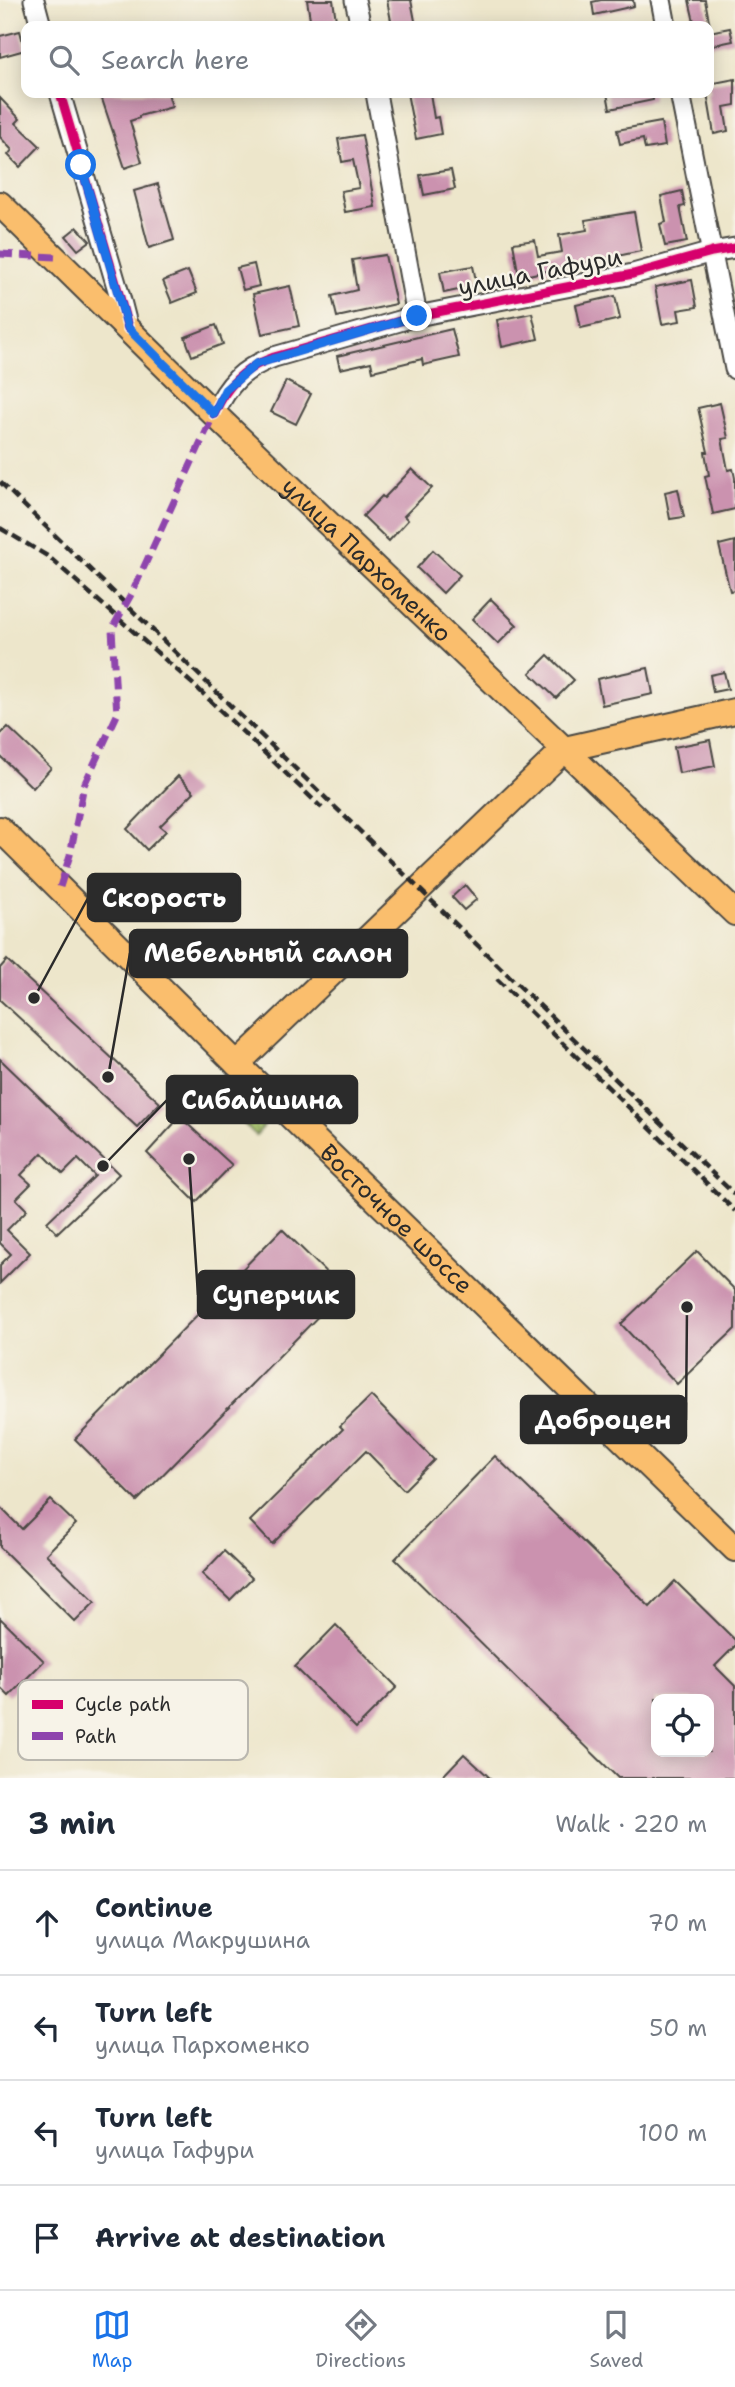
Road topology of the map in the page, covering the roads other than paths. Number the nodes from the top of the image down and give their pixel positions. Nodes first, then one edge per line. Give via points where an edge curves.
1 (34, 0) edge
2 (355, 0) edge
3 (661, 0) edge
4 (40, 21) edge
5 (360, 21) edge
6 (665, 21) edge
7 (61, 98) edge
8 (377, 98) edge
9 (681, 98) edge
10 (0, 204) edge
11 (735, 248) edge
12 (712, 252) junction
13 (417, 316) junction
14 (128, 328) junction
15 (735, 369) edge
16 (214, 414) junction
17 (735, 711) edge
18 (565, 749) junction
19 (0, 829) edge
20 (735, 914) edge
21 (237, 1065) junction
22 (735, 1549) edge

1 - 4 street
2 - 5 street
3 - 6 street
7 - 14 street
8 - 13 street
9 - 12 street
10 - 14 main road, улица Пархоменко
11 - 12 street, улица Гафури
12 - 13 street, улица Гафури via 633,274
12 - 15 street
13 - 16 street, улица Гафури via 256,364 225,390
14 - 16 main road, улица Пархоменко
16 - 18 main road, улица Пархоменко
17 - 18 main road
18 - 20 main road, улица Пархоменко
18 - 21 main road
19 - 21 main road, Восточное шоссе
21 - 22 main road, Восточное шоссе

